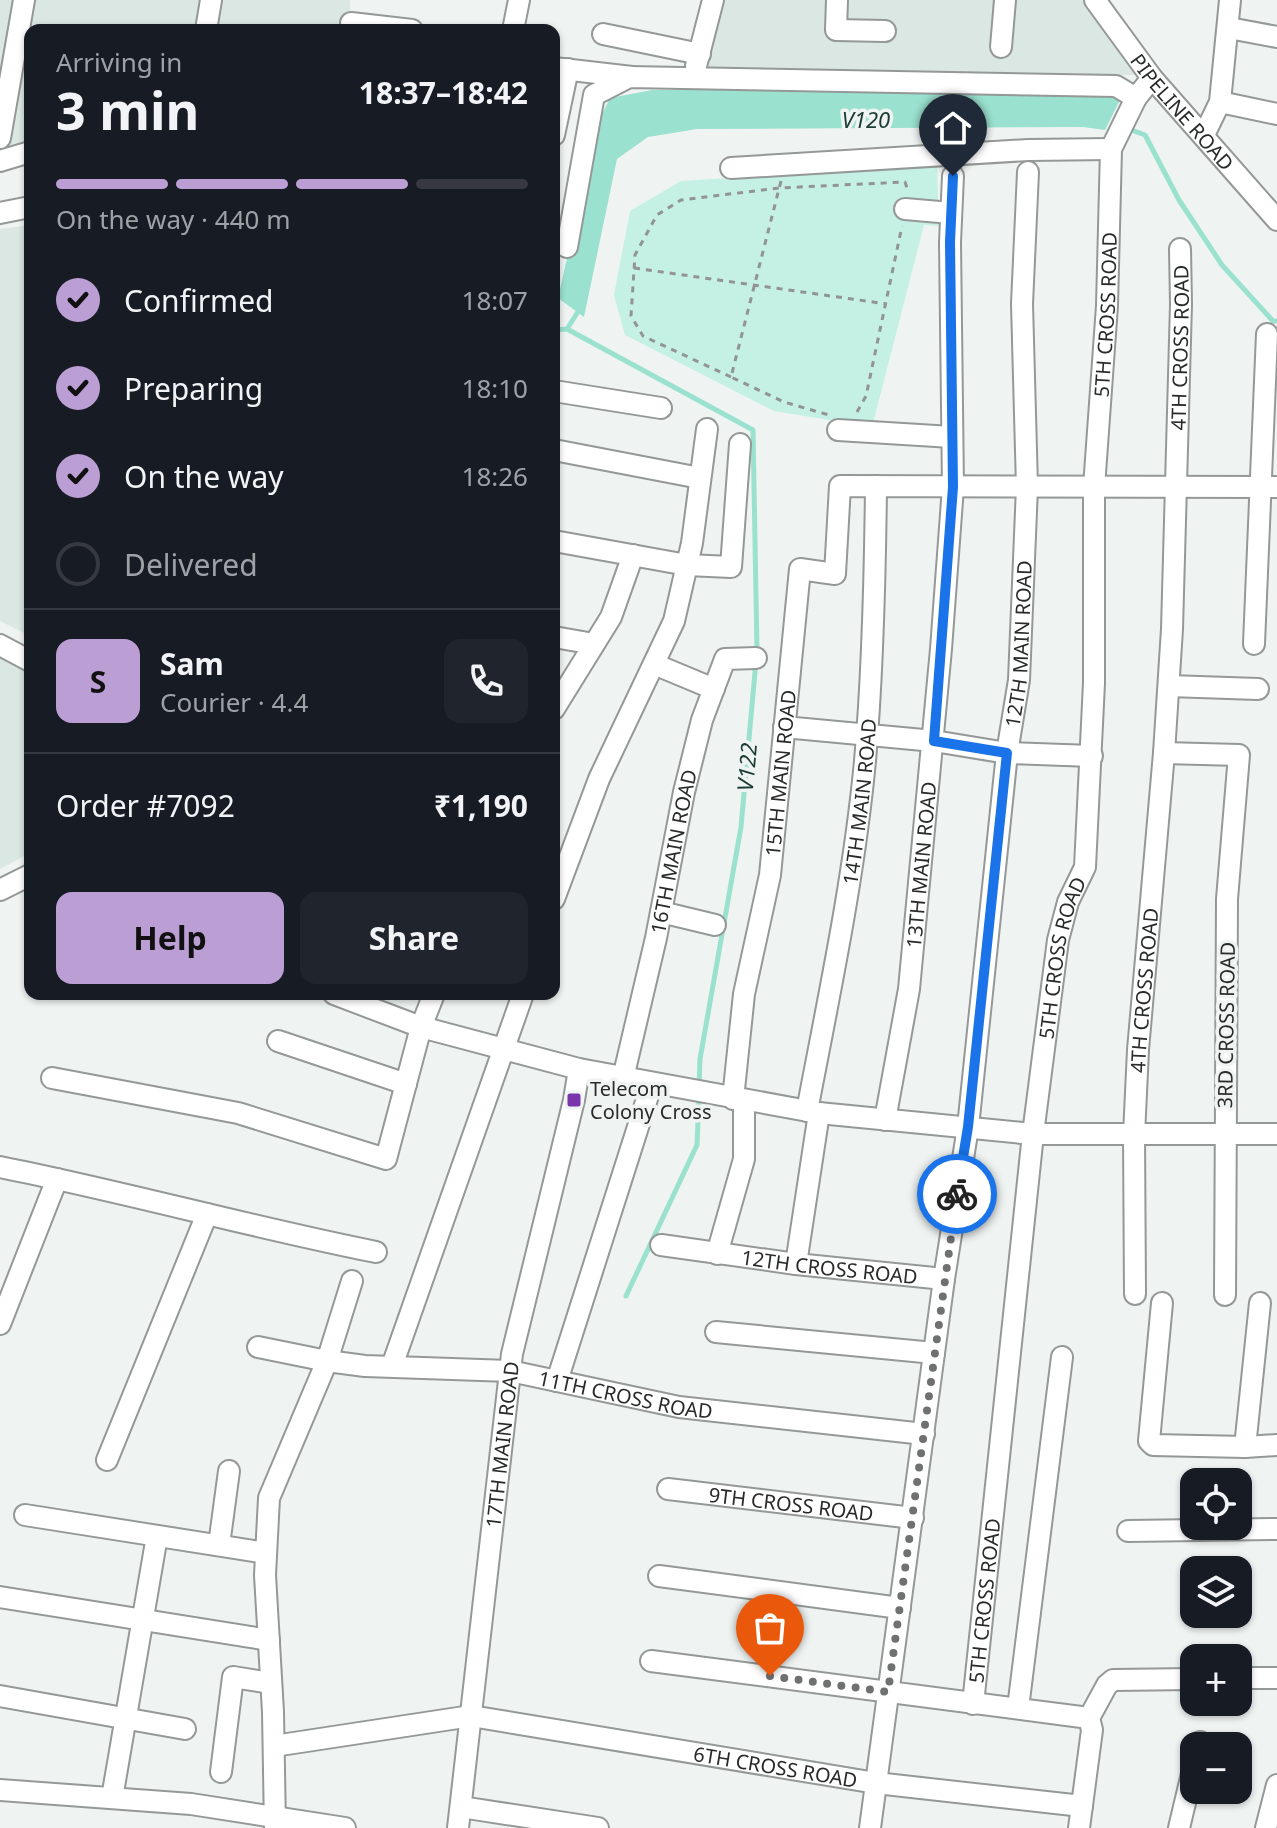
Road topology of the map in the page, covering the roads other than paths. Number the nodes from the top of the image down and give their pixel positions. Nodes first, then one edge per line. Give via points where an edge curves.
1 (24, 0) edge
2 (211, 0) edge
3 (519, 0) edge
4 (713, 0) edge
5 (837, 0) edge
6 (1005, 0) edge
7 (1095, 0) edge
8 (1230, 0) edge
9 (351, 23) dead end
10 (207, 24) edge
11 (360, 24) edge
12 (514, 24) edge
13 (1229, 28) junction
14 (885, 31) dead end
15 (603, 34) dead end
16 (1277, 37) edge
17 (1001, 47) dead end
18 (700, 54) junction
19 (561, 68) edge
20 (632, 77) junction
21 (692, 78) junction
22 (1152, 78) junction
23 (1136, 98) junction
24 (1220, 102) junction
25 (1277, 114) edge
26 (1204, 135) junction
27 (0, 138) edge
28 (1111, 149) junction
29 (24, 154) edge
30 (0, 161) edge
31 (731, 168) dead end
32 (1028, 172) dead end
33 (953, 176) dead end
34 (1253, 190) junction
35 (1277, 192) edge
36 (24, 207) edge
37 (1, 209) edge
38 (905, 209) road end
39 (951, 213) junction
40 (1277, 220) edge
41 (567, 247) dead end
42 (1180, 249) dead end
43 (1267, 334) dead end
44 (560, 392) edge
45 (1271, 400) edge
46 (661, 408) dead end
47 (834, 422) road end
48 (707, 429) dead end
49 (952, 437) junction
50 (740, 444) dead end
51 (560, 451) edge
52 (700, 478) junction
53 (876, 486) junction
54 (953, 487) junction
55 (1027, 487) junction
56 (1094, 487) junction
57 (1176, 487) junction
58 (1268, 487) edge
59 (560, 542) edge
60 (633, 555) junction
61 (687, 565) junction
62 (560, 638) edge
63 (594, 644) junction
64 (1254, 644) dead end
65 (0, 645) edge
66 (24, 658) edge
67 (756, 658) dead end
68 (654, 664) junction
69 (1169, 686) junction
70 (714, 689) junction
71 (1258, 689) dead end
72 (560, 699) edge
73 (784, 727) junction
74 (866, 736) junction
75 (934, 741) junction
76 (1007, 753) junction
77 (1164, 753) junction
78 (1092, 756) junction
79 (24, 878) edge
80 (560, 883) edge
81 (0, 890) edge
82 (661, 912) junction
83 (715, 925) dead end
84 (351, 1000) edge
85 (432, 1000) edge
86 (521, 1000) edge
87 (421, 1027) junction
88 (278, 1041) dead end
89 (505, 1049) junction
90 (579, 1069) junction
91 (52, 1078) dead end
92 (623, 1078) junction
93 (652, 1083) junction
94 (406, 1084) junction
95 (738, 1100) junction
96 (813, 1112) junction
97 (885, 1120) junction
98 (968, 1127) junction
99 (1033, 1134) junction
100 (1225, 1134) junction
101 (1277, 1134) edge
102 (1134, 1135) junction
103 (0, 1167) edge
104 (57, 1179) junction
105 (207, 1214) junction
106 (661, 1245) dead end
107 (376, 1252) dead end
108 (717, 1254) junction
109 (796, 1264) junction
110 (944, 1279) junction
111 (352, 1281) dead end
112 (1135, 1294) dead end
113 (1225, 1295) dead end
114 (1162, 1303) dead end
115 (1260, 1303) dead end
116 (0, 1324) edge
117 (716, 1332) dead end
118 (258, 1347) dead end
119 (934, 1353) junction
120 (1062, 1357) dead end
121 (327, 1361) junction
122 (392, 1366) junction
123 (510, 1371) junction
124 (557, 1381) junction
125 (924, 1434) junction
126 (1277, 1445) edge
127 (1245, 1447) junction
128 (107, 1460) dead end
129 (229, 1471) dead end
130 (668, 1489) dead end
131 (25, 1515) dead end
132 (913, 1518) junction
133 (1277, 1529) edge
134 (1128, 1531) dead end
135 (157, 1536) junction
136 (219, 1545) junction
137 (266, 1553) junction
138 (659, 1576) dead end
139 (0, 1597) edge
140 (900, 1608) junction
141 (141, 1620) junction
142 (269, 1640) junction
143 (651, 1661) dead end
144 (1252, 1678) edge
145 (1277, 1678) edge
146 (1180, 1679) edge
147 (271, 1683) junction
148 (888, 1692) junction
149 (0, 1696) edge
150 (973, 1704) junction
151 (1018, 1708) junction
152 (471, 1716) junction
153 (1084, 1716) junction
154 (125, 1720) junction
155 (185, 1729) dead end
156 (274, 1746) junction
157 (221, 1772) dead end
158 (876, 1783) junction
159 (1277, 1785) edge
160 (0, 1790) edge
161 (112, 1798) junction
162 (1185, 1804) edge
163 (1082, 1806) junction
164 (460, 1818) edge
165 (276, 1823) edge
166 (345, 1828) edge
167 (598, 1828) edge
168 (870, 1828) edge
169 (1079, 1828) edge
170 (1179, 1828) edge
171 (1266, 1828) edge

1 - 27 street
2 - 10 street
3 - 12 street
4 - 18 street
5 - 14 street via 836,30
6 - 17 street
7 - 22 street, PIPELINE ROAD
8 - 13 street
9 - 11 street
13 - 16 street
13 - 24 street
15 - 18 street
18 - 21 street
19 - 20 street
20 - 21 street
20 - 41 street via 594,95
21 - 23 street via 1116,86
22 - 23 street, 5TH CROSS ROAD
22 - 26 street, PIPELINE ROAD
23 - 28 street, 5TH CROSS ROAD
24 - 25 street
24 - 26 street
26 - 34 street, PIPELINE ROAD
28 - 31 street
28 - 56 street, 5TH CROSS ROAD
29 - 30 street
32 - 55 street, 12TH MAIN ROAD via 1022,304
33 - 39 street, 13TH MAIN ROAD
34 - 35 street
34 - 40 street, PIPELINE ROAD
36 - 37 street
38 - 39 street
39 - 49 street, 13TH MAIN ROAD
42 - 57 street, 4TH CROSS ROAD
43 - 45 street
44 - 46 street
45 - 58 street
47 - 49 street
48 - 52 street
49 - 54 street, 13TH MAIN ROAD
50 - 61 street via 743,477 731,567
51 - 52 street
52 - 61 street
53 - 54 street
53 - 73 street, 15TH MAIN ROAD via 840,486 835,574 800,569
53 - 74 street, 14TH MAIN ROAD
54 - 55 street
54 - 75 street, 13TH MAIN ROAD
55 - 56 street
55 - 76 street, 12TH MAIN ROAD via 1019,680
56 - 57 street
56 - 78 street, 5TH CROSS ROAD
57 - 58 street
57 - 69 street, 4TH CROSS ROAD
58 - 64 street
59 - 60 street
60 - 61 street
60 - 63 street via 611,617
61 - 68 street via 674,621
62 - 63 street
63 - 72 street
65 - 66 street
67 - 70 street, 16TH MAIN ROAD via 725,659
68 - 70 street
68 - 80 street via 599,779
69 - 71 street
69 - 77 street, 4TH CROSS ROAD
70 - 82 street, 16TH MAIN ROAD via 684,792
73 - 74 street
73 - 95 street, 15TH MAIN ROAD via 770,875 744,994
74 - 75 street
74 - 96 street, 14TH MAIN ROAD via 847,901
75 - 76 street
75 - 97 street, 13TH MAIN ROAD via 909,989
76 - 78 street
76 - 98 street, 12TH MAIN ROAD
77 - 100 street, 3RD CROSS ROAD via 1239,755 1227,899
77 - 102 street, 4TH CROSS ROAD
78 - 99 street, 5TH CROSS ROAD via 1085,867 1058,940
79 - 81 street
82 - 83 street
82 - 92 street, 16TH MAIN ROAD
84 - 87 street
85 - 87 street
86 - 89 street
87 - 89 street
87 - 94 street
88 - 94 street
89 - 90 street
89 - 122 street
90 - 92 street
90 - 123 street, 17TH MAIN ROAD
91 - 94 street via 238,1113 386,1159
92 - 93 street
93 - 95 street
93 - 124 street
95 - 96 street
95 - 108 street, 15TH MAIN ROAD via 744,1159
96 - 97 street
96 - 109 street, 14TH MAIN ROAD
97 - 98 street
98 - 99 street
98 - 110 street, 12TH MAIN ROAD
99 - 102 street
99 - 150 street, 5TH CROSS ROAD
100 - 101 street
100 - 102 street
100 - 113 street, 3RD CROSS ROAD
102 - 112 street, 4TH CROSS ROAD
103 - 104 street
104 - 105 street
104 - 116 street
105 - 107 street
105 - 128 street
106 - 108 street, 12TH CROSS ROAD
108 - 109 street, 12TH CROSS ROAD
109 - 110 street, 12TH CROSS ROAD
110 - 119 street, 12TH MAIN ROAD
111 - 121 street
114 - 127 street via 1149,1441
115 - 127 street
117 - 119 street
118 - 121 street, 11TH CROSS ROAD
119 - 125 street, 12TH MAIN ROAD
120 - 151 street
121 - 122 street, 11TH CROSS ROAD
121 - 137 street via 269,1498
122 - 123 street, 11TH CROSS ROAD
123 - 124 street, 11TH CROSS ROAD
123 - 152 street, 17TH MAIN ROAD
124 - 125 street, 11TH CROSS ROAD via 679,1407
125 - 132 street, 12TH MAIN ROAD
126 - 127 street
129 - 136 street
130 - 132 street, 9TH CROSS ROAD
131 - 135 street
132 - 140 street, 12TH MAIN ROAD
133 - 134 street
135 - 136 street
135 - 141 street
136 - 137 street
137 - 142 street
138 - 140 street
139 - 141 street
140 - 148 street, 12TH MAIN ROAD
141 - 142 street
141 - 154 street
142 - 147 street
143 - 148 street
144 - 145 street
146 - 153 street via 1113,1680
147 - 156 street
147 - 157 street via 233,1677
148 - 150 street
148 - 158 street, 12TH MAIN ROAD
149 - 154 street
150 - 151 street
151 - 153 street
152 - 156 street, 6TH CROSS ROAD
152 - 158 street, 6TH CROSS ROAD
152 - 164 street, 17TH MAIN ROAD
153 - 163 street via 1092,1730
154 - 155 street
154 - 161 street
156 - 165 street
158 - 163 street, 6TH CROSS ROAD
158 - 168 street, 12TH MAIN ROAD
159 - 171 street
160 - 161 street
161 - 165 street via 191,1804
162 - 170 street
163 - 169 street
164 - 167 street
165 - 166 street

